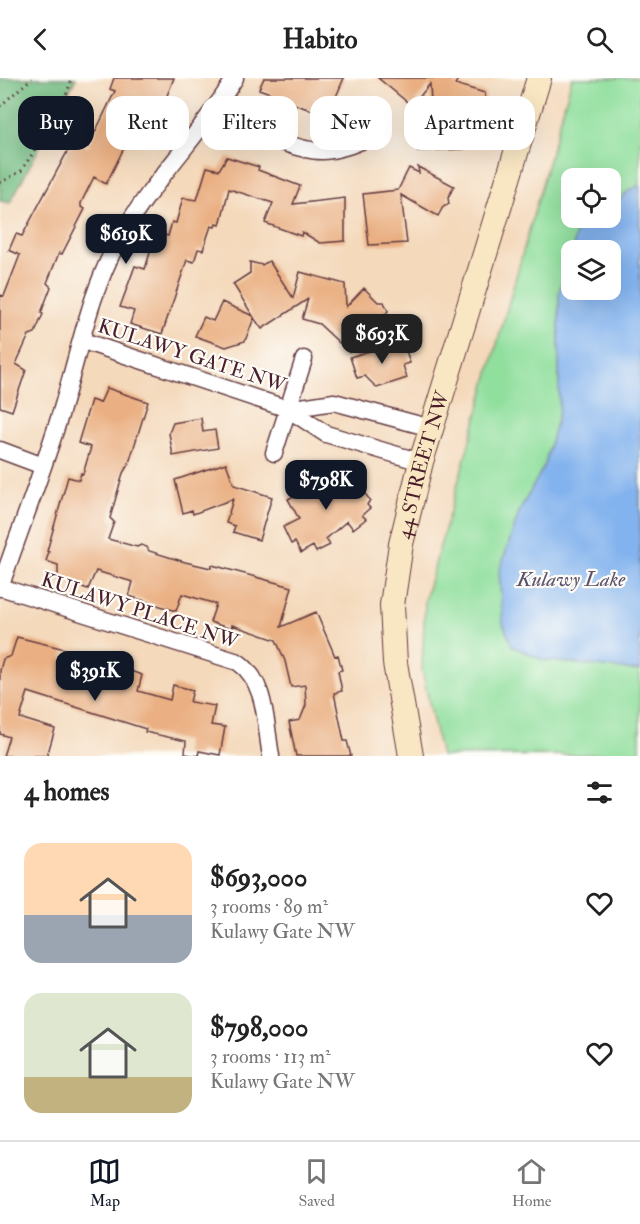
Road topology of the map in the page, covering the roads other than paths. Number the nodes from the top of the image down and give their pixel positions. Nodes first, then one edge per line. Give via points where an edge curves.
1 (235, 78) edge
2 (539, 78) edge
3 (224, 96) edge
4 (201, 129) edge
5 (83, 342) junction
6 (304, 359) dead end
7 (288, 409) junction
8 (431, 428) junction
9 (0, 450) edge
10 (274, 453) dead end
11 (421, 462) junction
12 (43, 466) junction
13 (0, 588) edge
14 (271, 756) edge
15 (411, 756) edge

1 - 3 street
2 - 8 street, 44 STREET NW
4 - 5 street via 121,236 96,286
5 - 7 street, KULAWY GATE NW
5 - 12 street
6 - 7 street, KULAWY GATE NW
7 - 8 street, KULAWY GATE NW via 334,402
7 - 10 street, KULAWY GATE NW
7 - 11 street, KULAWY GATE NW via 326,434
8 - 11 street, 44 STREET NW
9 - 12 street
11 - 15 street, 44 STREET NW via 401,544 392,605 395,663
12 - 13 street
13 - 14 street, KULAWY PLACE NW via 238,662 250,671 259,688

